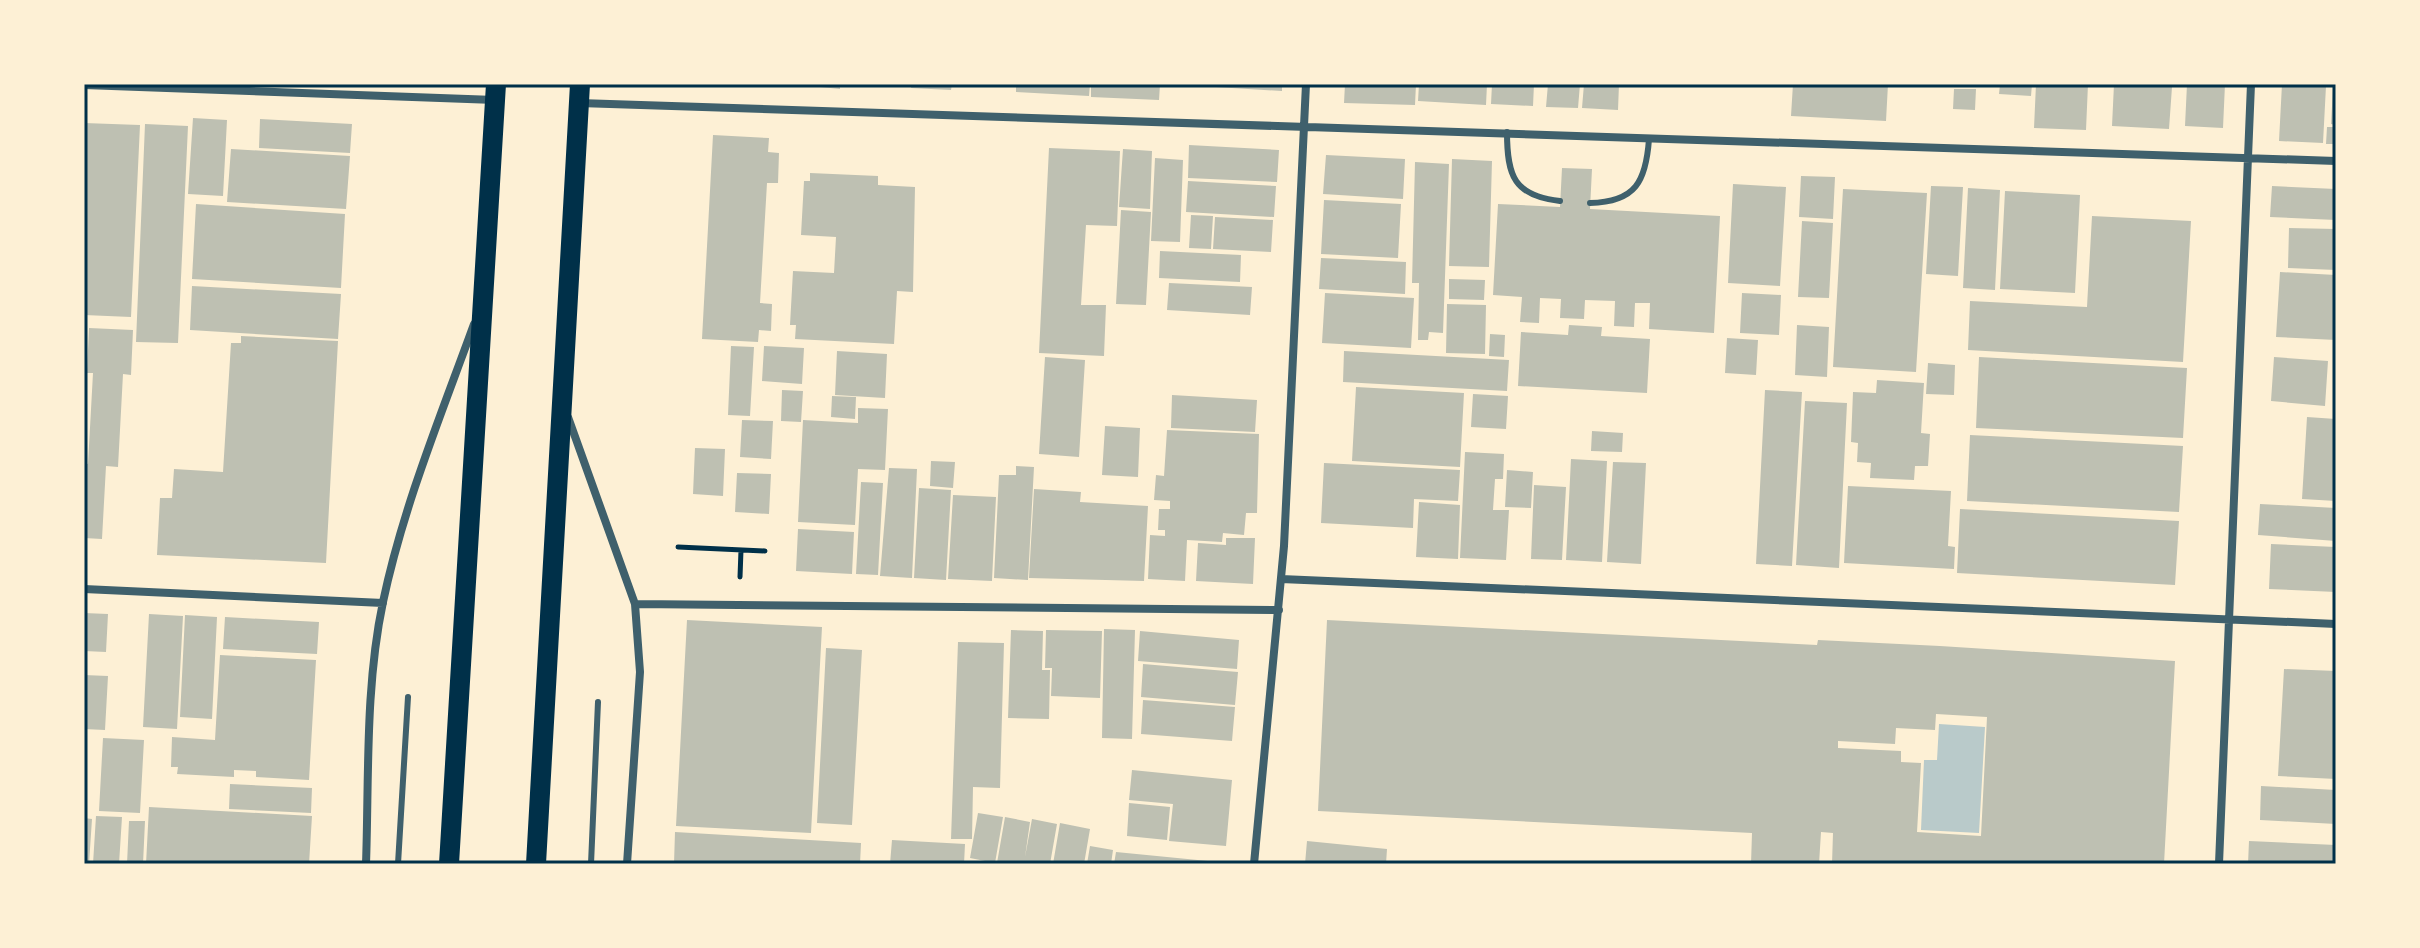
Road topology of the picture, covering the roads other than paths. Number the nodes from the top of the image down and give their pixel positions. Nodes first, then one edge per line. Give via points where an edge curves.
1 (1306, 84) edge
2 (2251, 84) edge
3 (84, 85) edge
4 (495, 92) edge
5 (579, 94) edge
6 (1304, 126) junction
7 (1507, 132) junction
8 (1649, 139) junction
9 (2248, 158) junction
10 (2336, 161) edge
11 (1560, 201) dead end
12 (1590, 203) dead end
13 (484, 298) junction
14 (562, 401) junction
15 (1281, 579) junction
16 (84, 589) edge
17 (383, 603) junction
18 (635, 604) junction
19 (1279, 610) junction
20 (2232, 618) junction
21 (2336, 624) edge
22 (408, 697) dead end
23 (598, 702) dead end
24 (366, 864) edge
25 (398, 864) edge
26 (449, 864) edge
27 (536, 864) edge
28 (591, 864) edge
29 (627, 864) edge
30 (1254, 864) edge
31 (2219, 864) edge

1 - 6 street
2 - 9 street
3 - 4 street
4 - 13 main road
5 - 6 street
5 - 14 main road
6 - 7 street
6 - 15 street
7 - 8 street
7 - 11 lane via 1509,167 1518,185 1538,198
8 - 9 street
8 - 12 lane via 1644,174 1632,191 1613,201
9 - 10 street
9 - 20 street
13 - 17 street via 421,470
13 - 26 main road
14 - 18 street
14 - 27 main road
15 - 19 street
15 - 20 street
16 - 17 street
17 - 24 street via 373,681
18 - 19 street
18 - 29 street via 640,672
19 - 30 street
20 - 21 street
20 - 31 street
22 - 25 lane
23 - 28 lane

